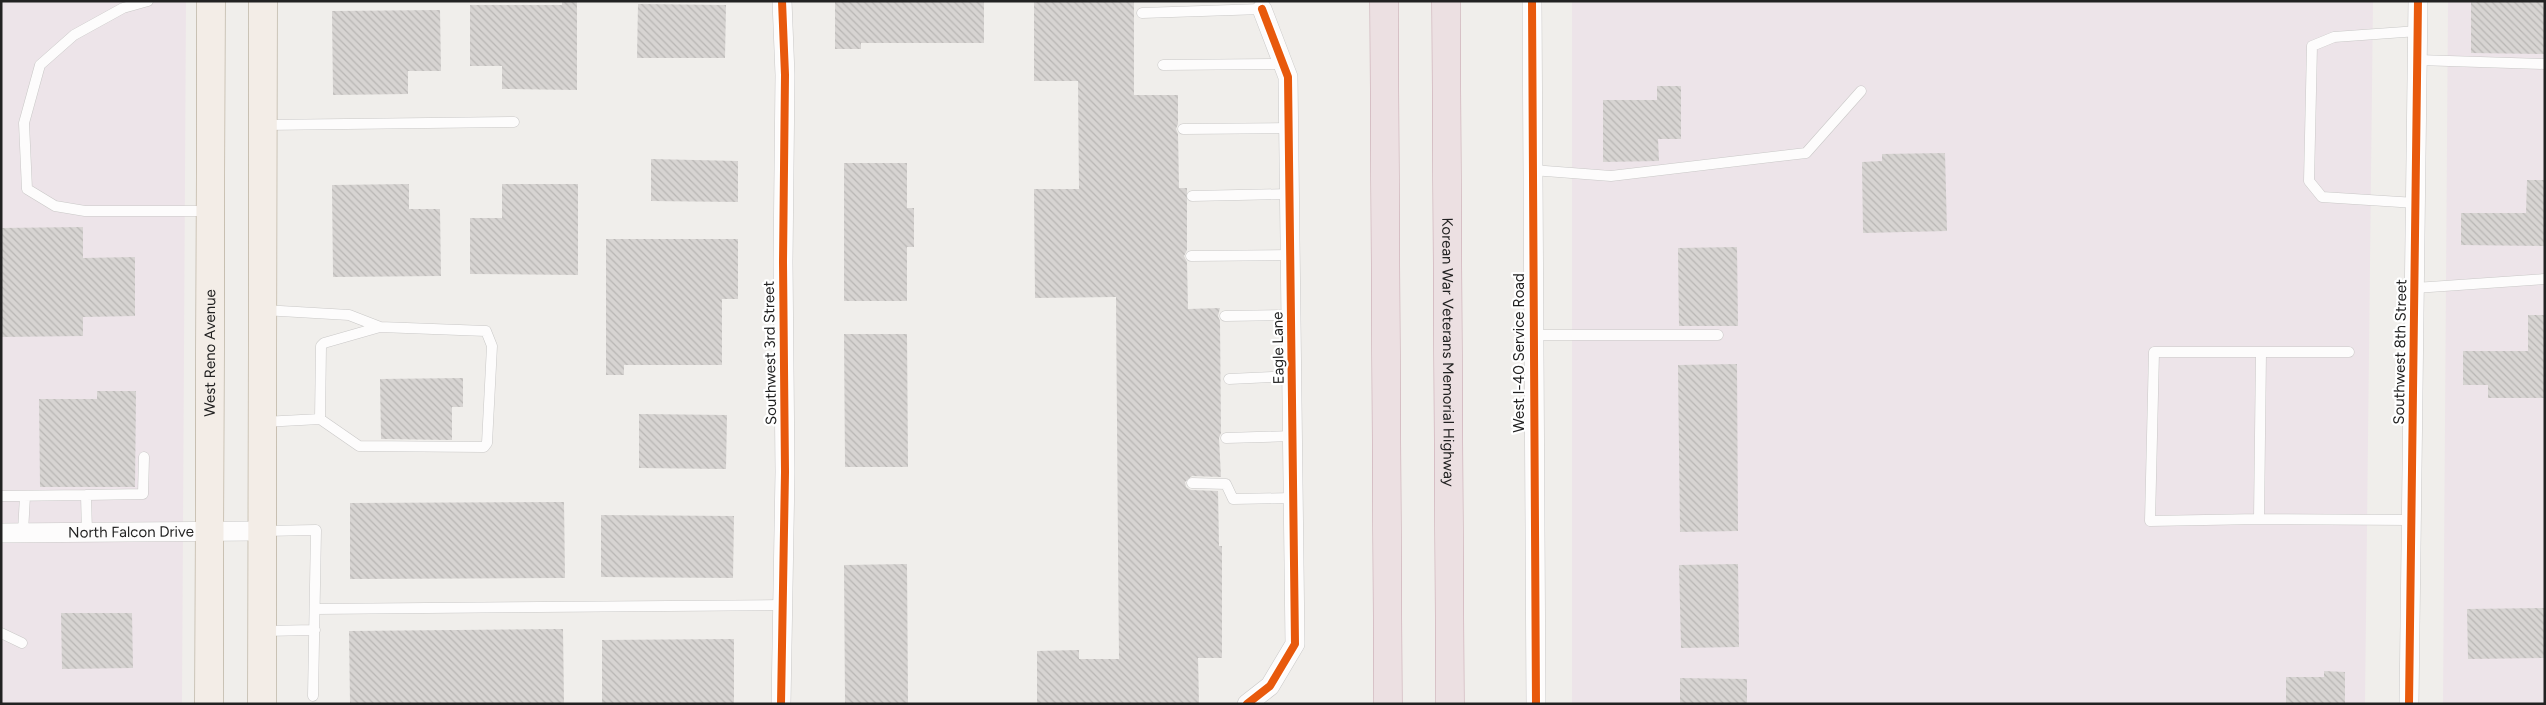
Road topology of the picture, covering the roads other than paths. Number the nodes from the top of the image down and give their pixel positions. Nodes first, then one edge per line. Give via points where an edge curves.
1 (148, 1) edge
2 (210, 1) edge
3 (263, 1) edge
4 (782, 1) edge
5 (1384, 1) edge
6 (1446, 1) edge
7 (1532, 1) edge
8 (2418, 1) edge
9 (1262, 9) joint
10 (1142, 13) dead end
11 (2418, 31) junction
12 (2418, 60) junction
13 (1284, 64) junction
14 (2545, 64) edge
15 (1163, 65) dead end
16 (1861, 91) dead end
17 (514, 122) dead end
18 (263, 125) junction
19 (1289, 128) junction
20 (1184, 129) dead end
21 (1532, 170) junction
22 (1290, 194) junction
23 (1192, 196) dead end
24 (2416, 203) junction
25 (210, 211) junction
26 (1290, 255) junction
27 (1191, 256) dead end
28 (2545, 279) edge
29 (2415, 288) junction
30 (262, 310) junction
31 (1291, 315) junction
32 (1225, 316) dead end
33 (380, 327) junction
34 (1718, 335) dead end
35 (1533, 336) junction
36 (2261, 352) junction
37 (2349, 352) dead end
38 (1292, 376) junction
39 (1229, 378) dead end
40 (320, 419) junction
41 (262, 422) junction
42 (1293, 436) junction
43 (1226, 438) dead end
44 (144, 457) dead end
45 (1192, 483) dead end
46 (86, 495) junction
47 (1, 496) edge
48 (25, 496) junction
49 (1293, 498) junction
50 (2259, 518) junction
51 (2412, 520) junction
52 (23, 532) junction
53 (210, 532) junction
54 (262, 532) junction
55 (1, 533) edge
56 (87, 533) junction
57 (783, 605) junction
58 (315, 609) junction
59 (315, 630) junction
60 (262, 631) junction
61 (1, 633) edge
62 (22, 643) dead end
63 (313, 696) dead end
64 (1260, 697) edge
65 (209, 704) edge
66 (262, 704) edge
67 (781, 704) edge
68 (1388, 704) edge
69 (1450, 704) edge
70 (1536, 704) edge
71 (2410, 704) edge

1 - 25 lane via 124,8 74,36 40,65 24,123 27,189 55,206 85,211
2 - 25 main road, West Reno Avenue
3 - 18 main road
4 - 57 street, Southwest 3rd Street via 785,75
5 - 68 highway
6 - 69 highway, Korean War Veterans Memorial Highway
7 - 21 street, West I-40 Service Road
8 - 11 street, Southwest 8th Street
9 - 10 lane
9 - 13 street, Eagle Lane
11 - 12 street, Southwest 8th Street
11 - 24 lane via 2334,37 2312,46 2309,181 2322,197
12 - 14 lane
12 - 24 street, Southwest 8th Street
13 - 15 lane
13 - 19 street, Eagle Lane via 1288,77
16 - 21 lane via 1806,153 1610,176
17 - 18 lane
18 - 30 main road
19 - 20 lane
19 - 22 street, Eagle Lane
21 - 35 street, West I-40 Service Road
22 - 23 lane
22 - 26 street, Eagle Lane
24 - 29 street, Southwest 8th Street
25 - 53 main road, West Reno Avenue
26 - 27 lane
26 - 31 street, Eagle Lane
28 - 29 lane
29 - 51 street, Southwest 8th Street
30 - 33 lane via 349,315
30 - 41 main road
31 - 32 lane
31 - 38 street, Eagle Lane
33 - 40 lane via 321,346
33 - 40 lane via 486,331 492,346 487,443 484,447 359,446
34 - 35 lane
35 - 70 street, West I-40 Service Road
36 - 37 lane
36 - 50 lane
36 - 50 lane via 2154,352 2150,521
38 - 39 lane
38 - 42 street, Eagle Lane
40 - 41 lane
41 - 54 main road
42 - 43 lane
42 - 49 street, Eagle Lane
44 - 46 lane via 143,494
45 - 49 lane via 1226,484 1233,499
46 - 48 lane
46 - 56 lane
47 - 48 lane
48 - 52 lane
49 - 64 street, Eagle Lane via 1295,644
50 - 51 lane
51 - 71 street, Southwest 8th Street
52 - 55 street, North Falcon Drive
52 - 56 street, North Falcon Drive
53 - 54 street, North Falcon Drive
53 - 56 street, North Falcon Drive
53 - 65 main road, West Reno Avenue
54 - 58 lane via 316,530
54 - 60 main road
57 - 58 lane
57 - 67 street, Southwest 3rd Street
58 - 59 lane
59 - 60 lane
59 - 63 lane
60 - 66 main road
61 - 62 lane

